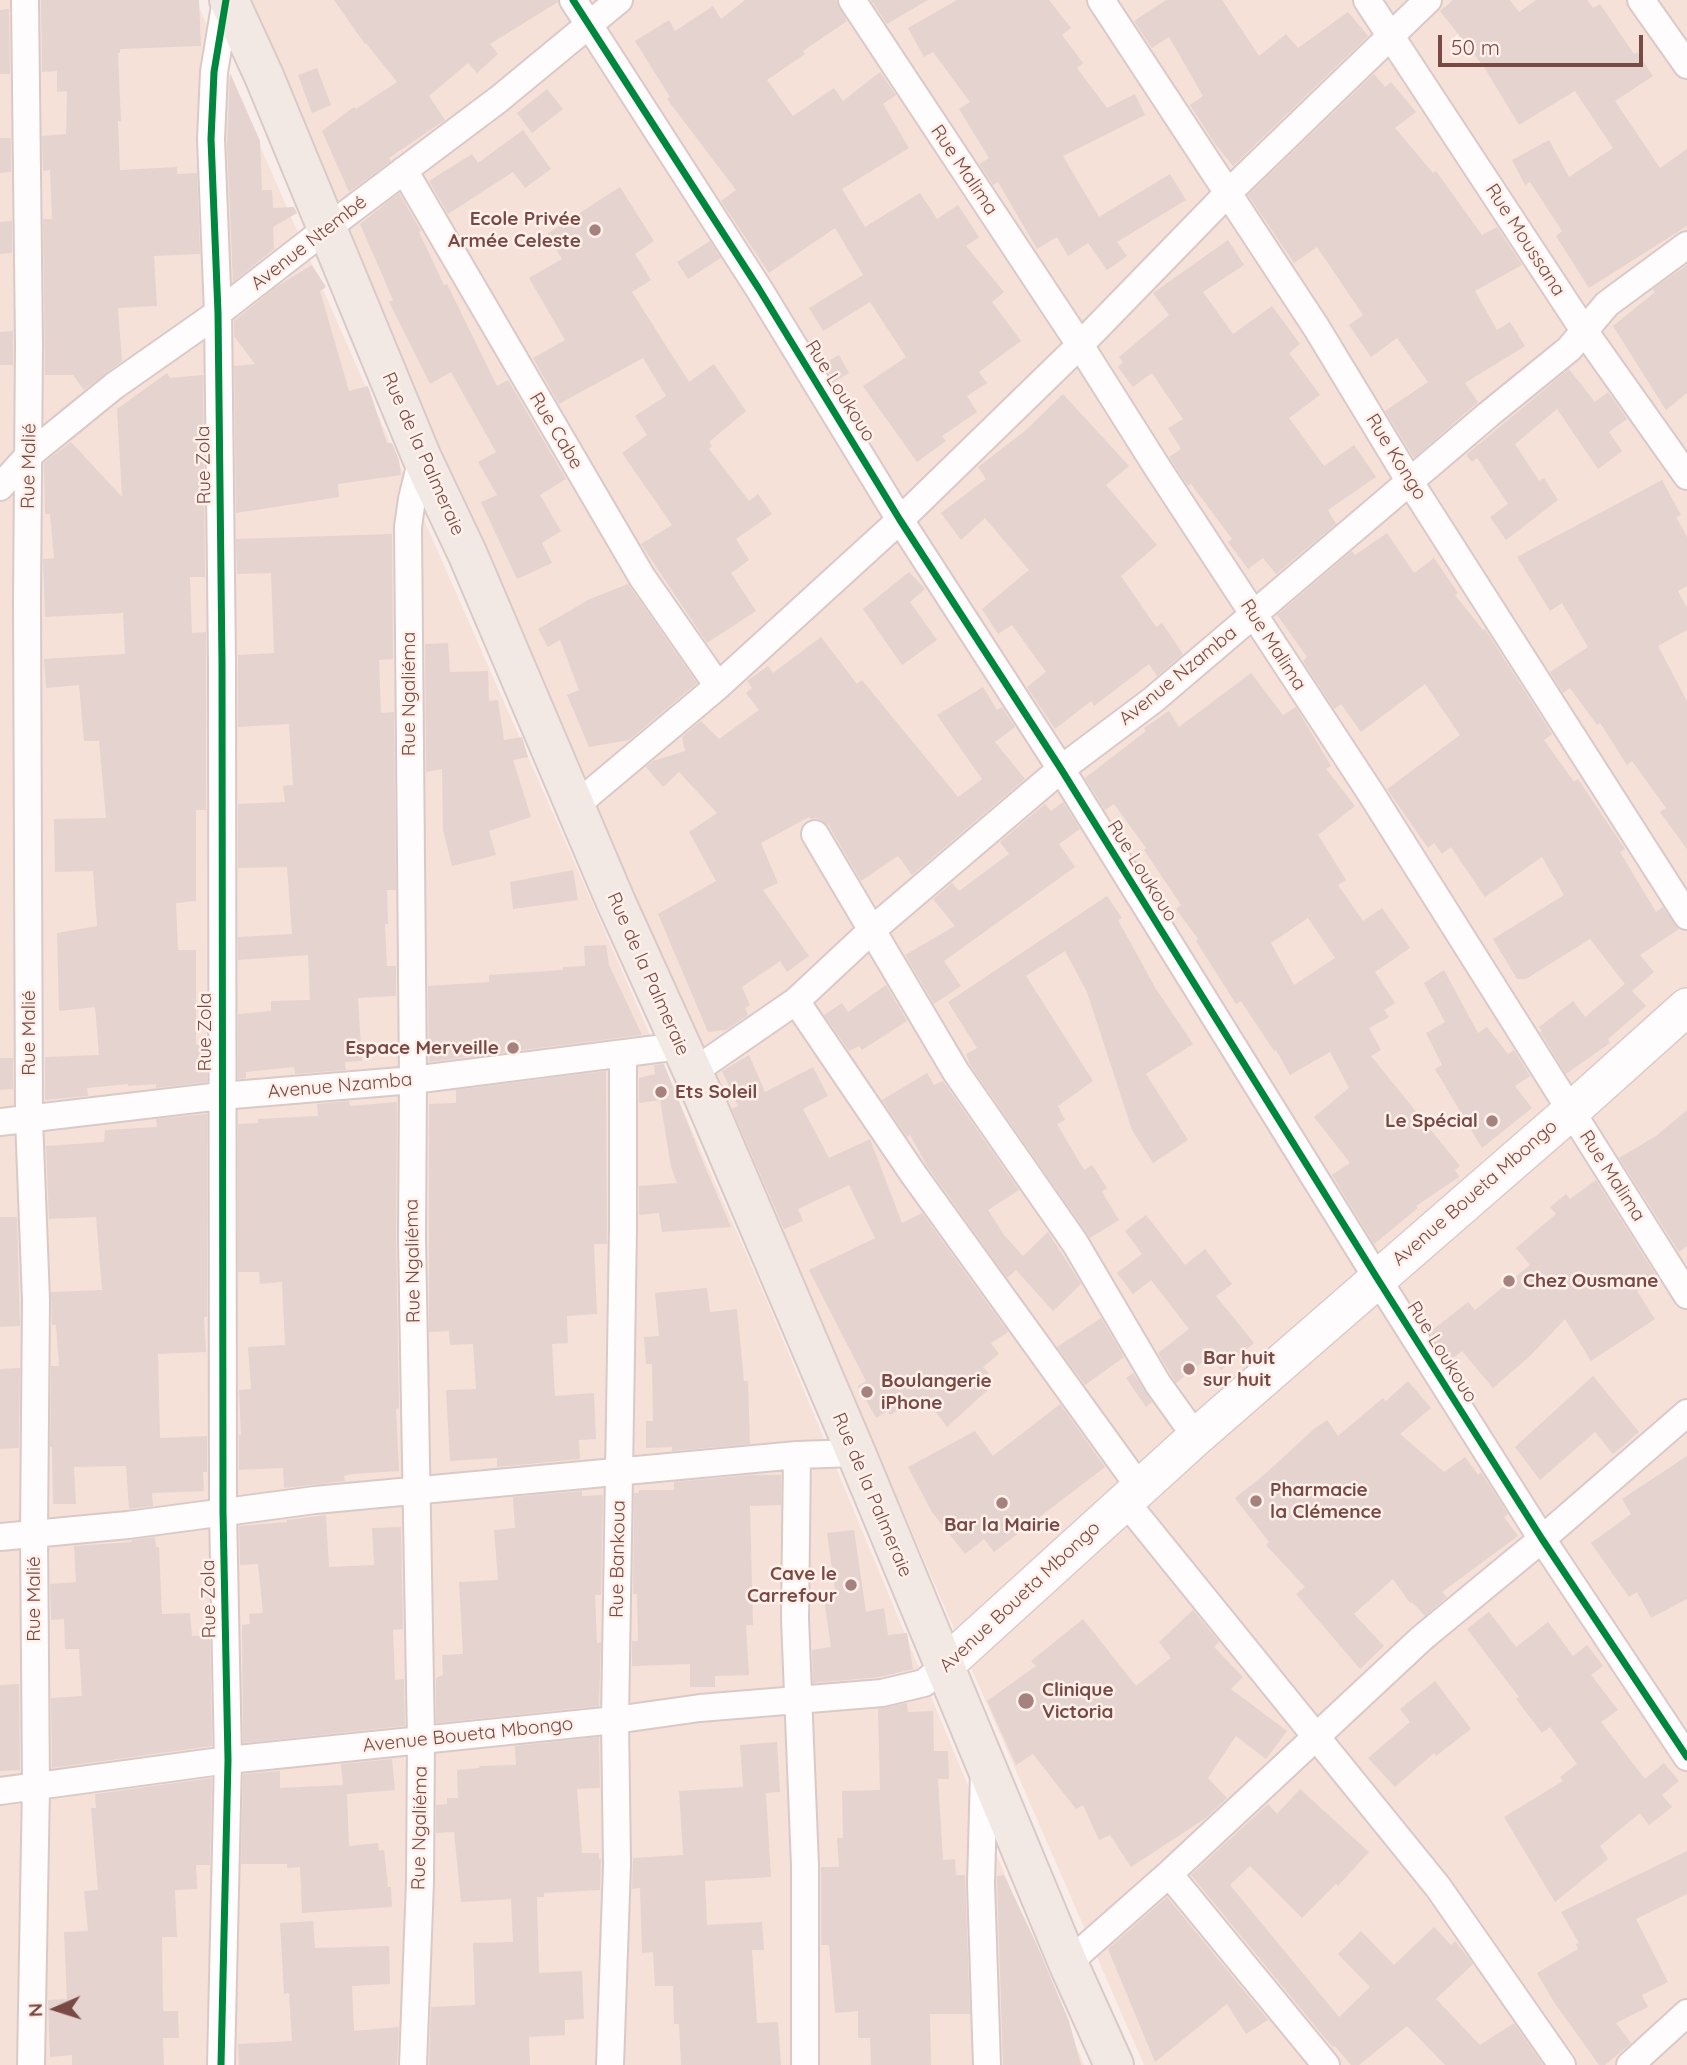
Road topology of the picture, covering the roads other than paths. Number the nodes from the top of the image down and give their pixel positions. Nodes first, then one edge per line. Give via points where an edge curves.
1 (25, 0) edge
2 (228, 0) edge
3 (573, 0) edge
4 (619, 0) edge
5 (852, 0) edge
6 (1101, 0) edge
7 (1367, 0) edge
8 (1428, 0) edge
9 (1641, 0) edge
10 (588, 24) junction
11 (1391, 37) junction
12 (1687, 65) edge
13 (404, 170) junction
14 (1228, 193) junction
15 (326, 229) junction
16 (1687, 245) edge
17 (218, 313) junction
18 (1585, 332) junction
19 (1080, 345) junction
20 (29, 455) junction
21 (422, 458) junction
22 (1687, 477) edge
23 (1410, 482) junction
24 (0, 487) edge
25 (900, 520) junction
26 (1253, 615) junction
27 (718, 686) junction
28 (1061, 769) junction
29 (575, 806) junction
30 (815, 834) dead end
31 (1687, 916) edge
32 (872, 930) junction
33 (796, 1001) junction
34 (1687, 1007) edge
35 (623, 1054) junction
36 (687, 1059) junction
37 (414, 1080) junction
38 (221, 1096) junction
39 (1571, 1111) junction
40 (29, 1119) junction
41 (0, 1122) edge
42 (1377, 1278) junction
43 (1687, 1295) edge
44 (1687, 1413) edge
45 (1196, 1437) junction
46 (856, 1453) junction
47 (797, 1455) junction
48 (620, 1473) junction
49 (418, 1491) junction
50 (1132, 1494) junction
51 (223, 1512) junction
52 (34, 1533) junction
53 (0, 1537) edge
54 (1542, 1539) junction
55 (944, 1665) junction
56 (798, 1698) junction
57 (615, 1720) junction
58 (1315, 1737) junction
59 (421, 1740) junction
60 (1687, 1757) edge
61 (228, 1760) junction
62 (984, 1762) junction
63 (36, 1786) junction
64 (0, 1791) edge
65 (1169, 1874) junction
66 (1068, 1963) junction
67 (1687, 2013) edge
68 (31, 2065) edge
69 (221, 2065) edge
70 (413, 2065) edge
71 (611, 2065) edge
72 (805, 2065) edge
73 (987, 2065) edge
74 (1114, 2065) edge
75 (1326, 2065) edge
76 (1562, 2065) edge
77 (1630, 2065) edge

1 - 20 street, Rue Malié
2 - 15 main road, Rue de la Palmeraie
2 - 17 street, Rue Zola via 214,72 211,139
3 - 10 street, Rue Loukouo
4 - 10 street, Avenue Ntembé
5 - 19 street, Rue Malima
6 - 14 street, Rue Kongo
7 - 11 street, Rue Moussana
8 - 11 street
9 - 12 street
10 - 13 street, Avenue Ntembé
10 - 25 street, Rue Loukouo via 759,289
11 - 14 street
11 - 18 street, Rue Moussana
13 - 15 street, Avenue Ntembé
13 - 27 street, Rue Cabe via 642,577
14 - 19 street
14 - 23 street, Rue Kongo
15 - 17 street, Avenue Ntembé
15 - 21 main road, Rue de la Palmeraie
16 - 18 street, Avenue Nzamba via 1606,304
17 - 20 street, Avenue Ntembé via 114,386
17 - 38 street, Rue Zola
18 - 22 street, Rue Moussana
18 - 23 street, Avenue Nzamba
19 - 25 street
19 - 26 street, Rue Malima
20 - 24 street, Avenue Ntembé
20 - 40 street, Rue Malié
21 - 29 main road, Rue de la Palmeraie
21 - 37 street, Rue Ngaliéma via 408,527
23 - 26 street, Avenue Nzamba
23 - 31 street, Rue Kongo
25 - 27 street
25 - 28 street, Rue Loukouo
26 - 28 street, Avenue Nzamba
26 - 39 street, Rue Malima
27 - 29 street
28 - 32 street, Avenue Nzamba
28 - 42 street, Rue Loukouo
29 - 36 main road, Rue de la Palmeraie
30 - 32 street
32 - 33 street, Avenue Nzamba
32 - 45 street via 956,1072 1075,1243 1158,1384
33 - 36 street, Avenue Nzamba
33 - 50 street
34 - 39 street, Avenue Boueta Mbongo
35 - 36 street, Avenue Nzamba
35 - 37 street, Avenue Nzamba
35 - 48 street, Rue Bankoua
36 - 46 main road, Rue de la Palmeraie
37 - 38 street, Avenue Nzamba
37 - 49 street, Rue Ngaliéma via 412,1239
38 - 40 street, Avenue Nzamba
38 - 51 street, Rue Zola
39 - 42 street, Avenue Boueta Mbongo
39 - 43 street, Rue Malima
40 - 41 street, Avenue Nzamba
40 - 52 street, Rue Malié via 36,1300
42 - 45 street, Avenue Boueta Mbongo
42 - 54 street, Rue Loukouo
44 - 54 street
45 - 50 street, Avenue Boueta Mbongo
46 - 47 street
46 - 55 main road, Rue de la Palmeraie
47 - 48 street
47 - 56 street
48 - 49 street
48 - 57 street, Rue Bankoua
49 - 51 street
49 - 59 street, Rue Ngaliéma
50 - 55 street, Avenue Boueta Mbongo
50 - 58 street
51 - 52 street
51 - 61 street, Rue Zola
52 - 53 street
52 - 63 street, Rue Malié
54 - 58 street via 1422,1638
54 - 60 street, Rue Loukouo
55 - 56 street, Avenue Boueta Mbongo via 924,1683 882,1693
55 - 62 main road, Rue de la Palmeraie
56 - 57 street, Avenue Boueta Mbongo
56 - 72 street via 805,1866
57 - 59 street, Avenue Boueta Mbongo
57 - 71 street, Rue Bankoua via 617,1865
58 - 65 street
58 - 76 street via 1438,1887
59 - 61 street, Avenue Boueta Mbongo
59 - 70 street, Rue Ngaliéma
61 - 63 street, Avenue Boueta Mbongo
61 - 69 street, Rue Zola
62 - 66 main road, Rue de la Palmeraie
62 - 73 street via 981,1883
63 - 64 street, Avenue Boueta Mbongo
63 - 68 street, Rue Malié
65 - 66 street
65 - 75 street
66 - 74 main road, Rue de la Palmeraie
67 - 77 street

